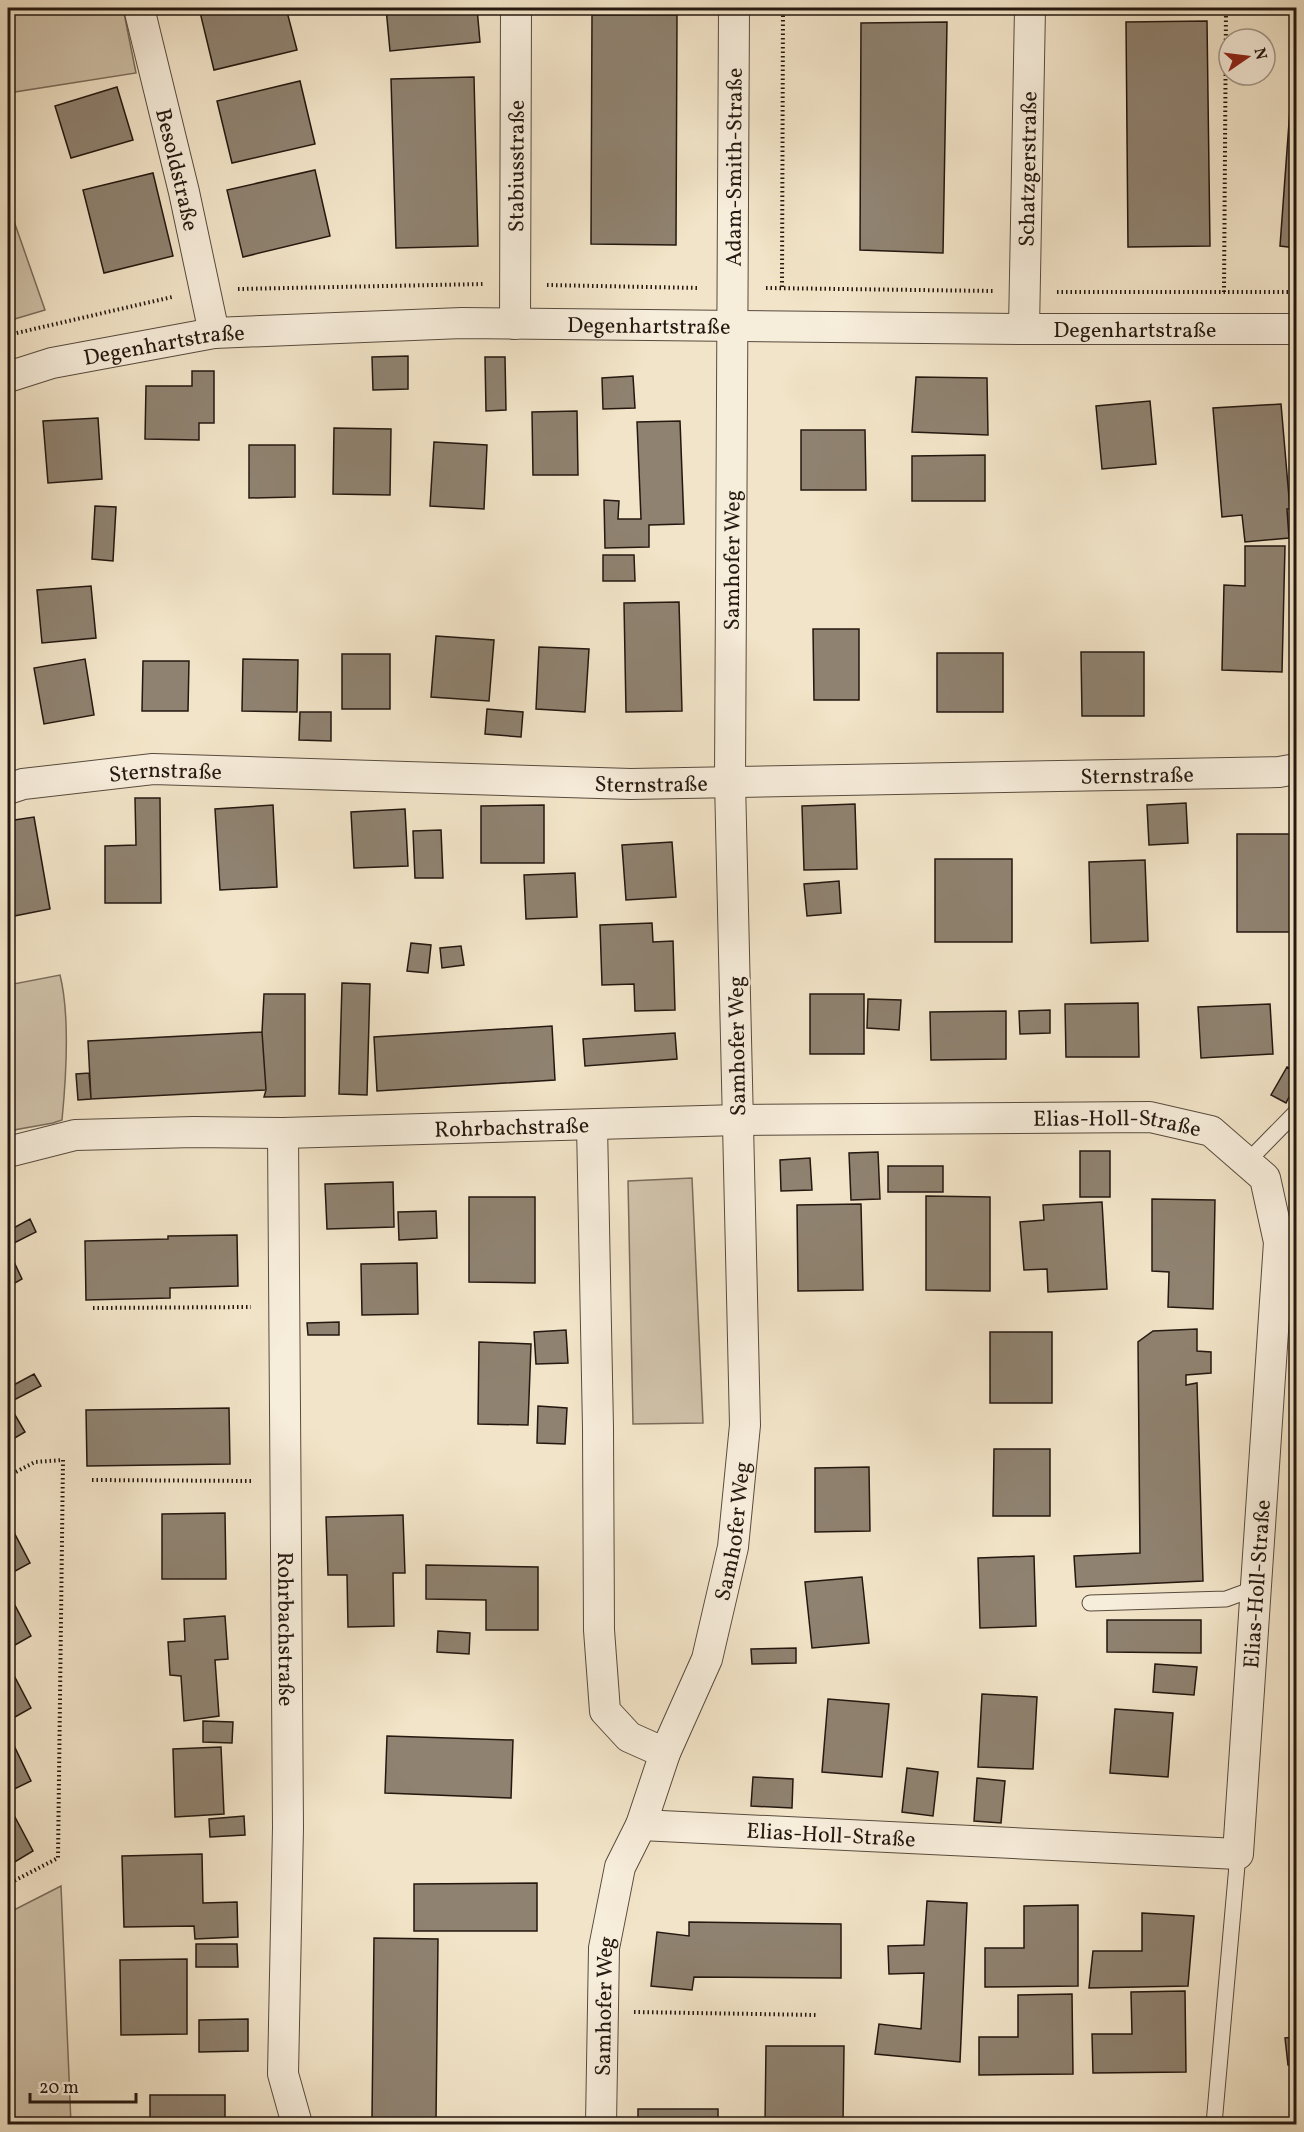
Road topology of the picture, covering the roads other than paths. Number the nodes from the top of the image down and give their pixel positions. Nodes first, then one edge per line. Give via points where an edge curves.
1 (139, 8) edge
2 (516, 8) edge
3 (734, 8) edge
4 (1030, 9) edge
5 (516, 324) junction
6 (732, 326) junction
7 (1024, 329) junction
8 (1296, 329) edge
9 (214, 333) junction
10 (8, 377) edge
11 (1296, 769) edge
12 (730, 782) junction
13 (8, 789) edge
14 (1296, 1112) edge
15 (738, 1120) junction
16 (592, 1125) junction
17 (283, 1133) junction
18 (8, 1152) edge
19 (1247, 1162) junction
20 (1256, 1588) junction
21 (1090, 1603) dead end
22 (665, 1753) junction
23 (641, 1825) junction
24 (1238, 1854) junction
25 (297, 2124) edge
26 (601, 2124) edge
27 (1214, 2124) edge

1 - 9 street, Besoldstraße
2 - 5 street, Stabiusstraße
3 - 6 street, Adam-Smith-Straße
4 - 7 street, Schatzgerstraße
5 - 6 street, Degenhartstraße
5 - 9 street, Degenhartstraße
6 - 7 street, Degenhartstraße
6 - 12 street, Samhofer Weg
7 - 8 street, Degenhartstraße
9 - 10 street, Degenhartstraße via 52,363
11 - 12 street, Sternstraße
12 - 13 street, Sternstraße via 631,784 153,770 23,784
12 - 15 street, Samhofer Weg
14 - 19 lane
15 - 16 street, Rohrbachstraße
15 - 19 street, Elias-Holl-Straße via 1150,1117 1211,1131
15 - 22 street, Samhofer Weg via 745,1425 733,1548 707,1659
16 - 17 street, Rohrbachstraße
16 - 22 street via 599,1630 605,1711 629,1737
17 - 18 street, Rohrbachstraße via 75,1135
17 - 25 street, Rohrbachstraße via 288,1827 283,2074
19 - 20 street, Elias-Holl-Straße via 1264,1178 1280,1242
20 - 21 lane via 1226,1599
20 - 24 street, Elias-Holl-Straße
22 - 23 street, Samhofer Weg
23 - 24 street, Elias-Holl-Straße
23 - 26 street, Samhofer Weg via 620,1867 604,1948
24 - 27 lane, Elias-Holl-Straße

